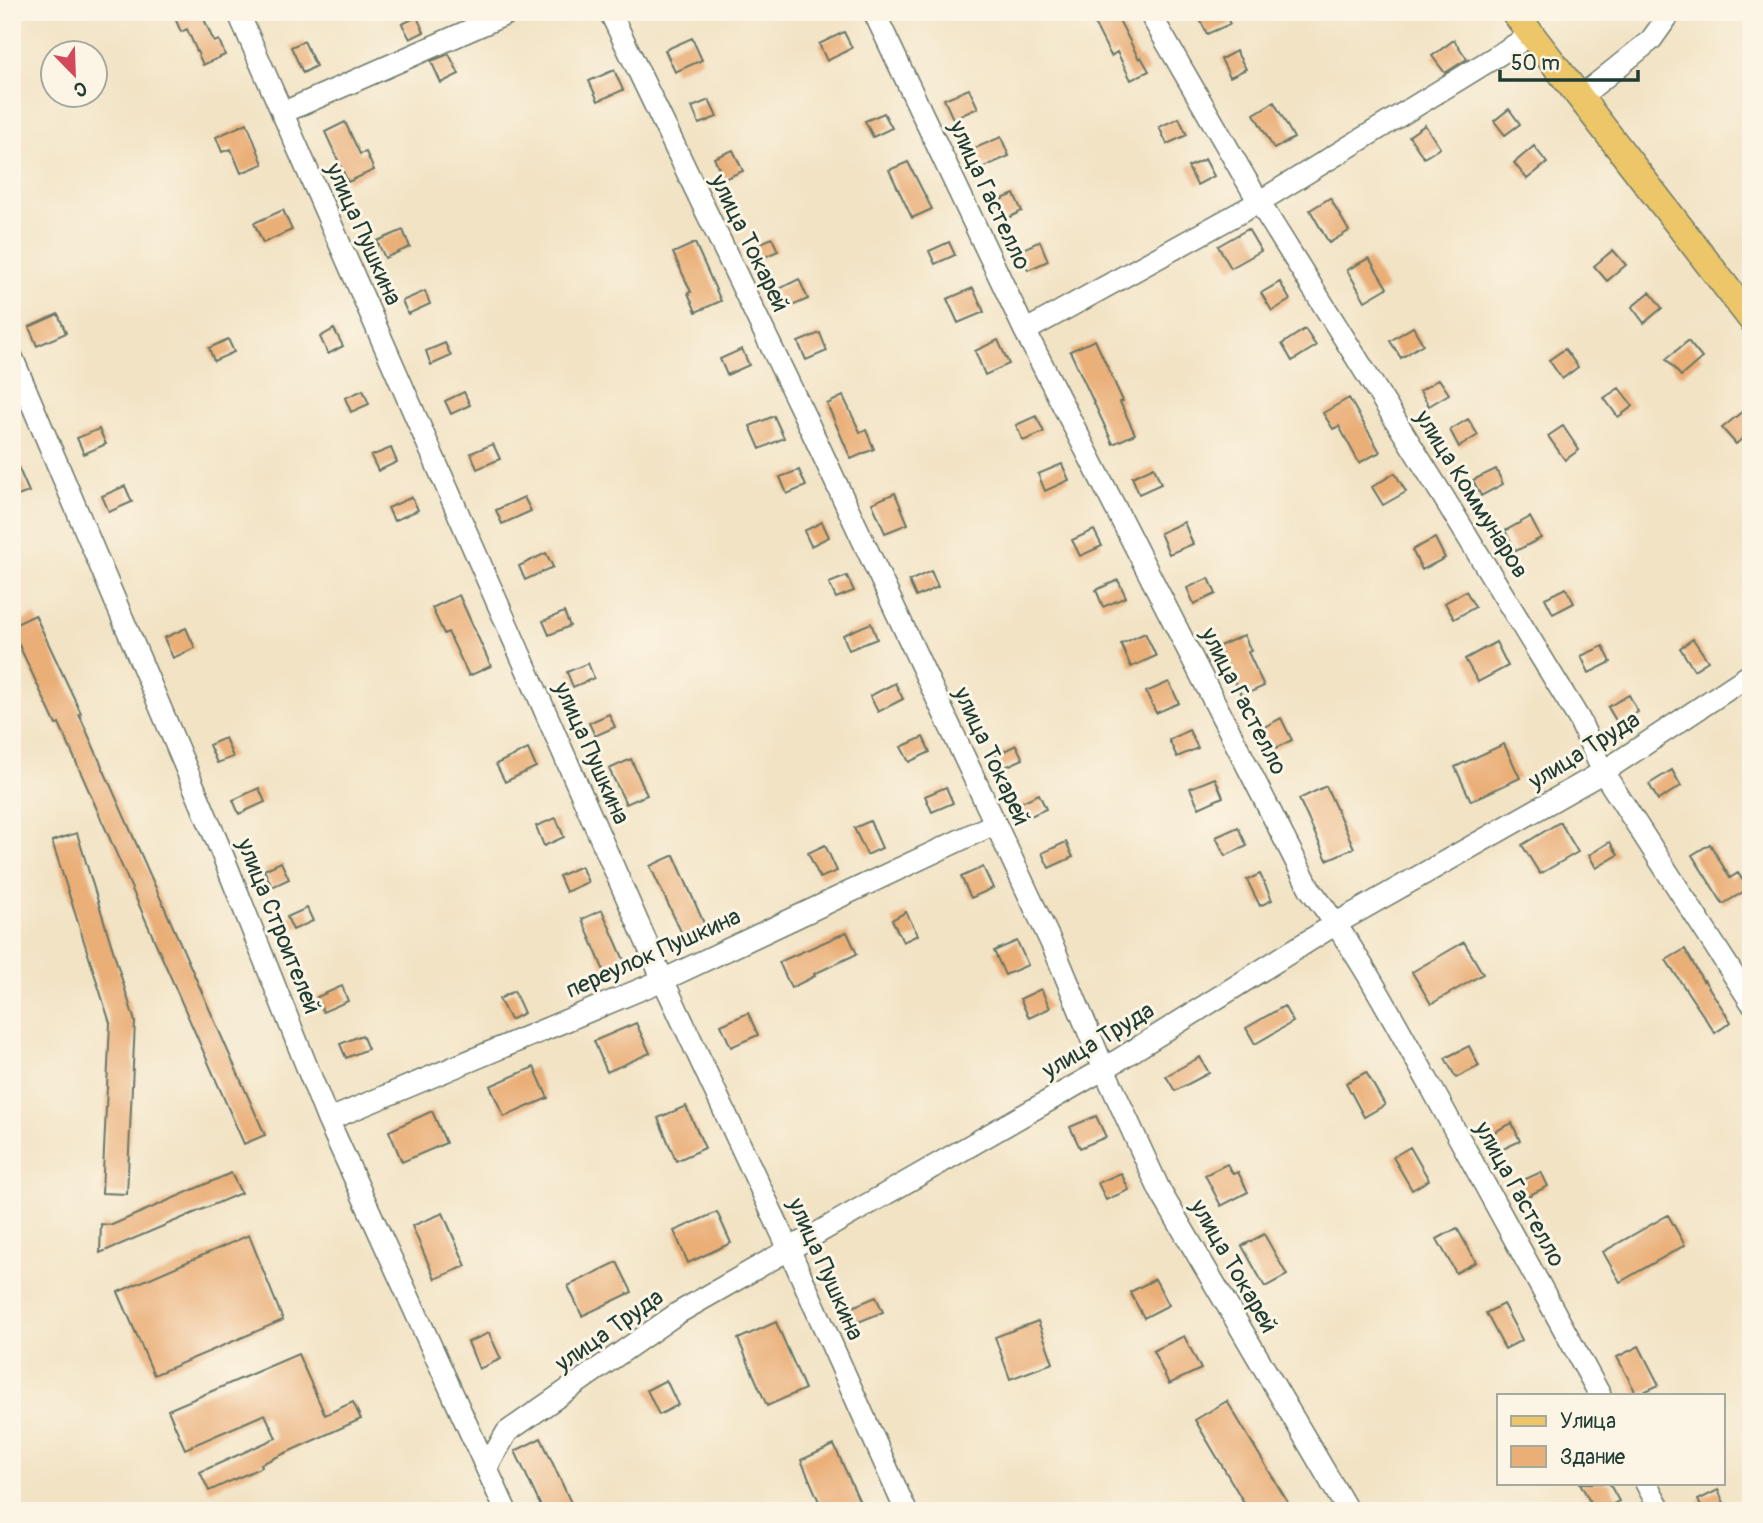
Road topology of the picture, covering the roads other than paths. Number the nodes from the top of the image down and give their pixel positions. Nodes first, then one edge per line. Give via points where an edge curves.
1 (239, 12) edge
2 (511, 12) edge
3 (610, 12) edge
4 (874, 12) edge
5 (1149, 12) edge
6 (1514, 12) edge
7 (1671, 12) edge
8 (1531, 35) junction
9 (1579, 98) junction
10 (282, 113) junction
11 (1259, 202) junction
12 (1746, 302) edge
13 (1025, 331) junction
14 (12, 357) edge
15 (1751, 674) edge
16 (1603, 772) junction
17 (994, 824) junction
18 (1337, 923) junction
19 (663, 980) junction
20 (1751, 1002) edge
21 (1104, 1069) junction
22 (328, 1120) junction
23 (789, 1249) junction
24 (1599, 1394) edge
25 (487, 1467) junction
26 (1647, 1484) edge
27 (506, 1511) edge
28 (906, 1511) edge
29 (1348, 1511) edge
30 (1661, 1511) edge

1 - 10 street, улица Пушкина
2 - 10 street
3 - 17 street, улица Токарей
4 - 13 street, улица Гастелло
5 - 11 street, улица Коммунаров
6 - 8 main road
7 - 9 street via 1651,40
8 - 9 main road
8 - 11 street
9 - 12 main road
10 - 19 street, улица Пушкина
11 - 13 street
11 - 16 street, улица Коммунаров via 1579,719
13 - 18 street, улица Гастелло via 1310,889
14 - 22 street, улица Строителей via 221,850
15 - 16 street, улица Труда
16 - 18 street, улица Труда
16 - 20 street, улица Коммунаров
17 - 19 street, переулок Пушкина
17 - 21 street, улица Токарей via 1055,951
18 - 21 street, улица Труда
18 - 24 street, улица Гастелло
19 - 22 street, переулок Пушкина
19 - 23 street, улица Пушкина
21 - 23 street, улица Труда
21 - 29 street, улица Токарей via 1160,1191
22 - 25 street, улица Строителей
23 - 25 street, улица Труда via 678,1313 507,1432
23 - 28 street, улица Пушкина
25 - 27 street, улица Строителей
26 - 30 street

